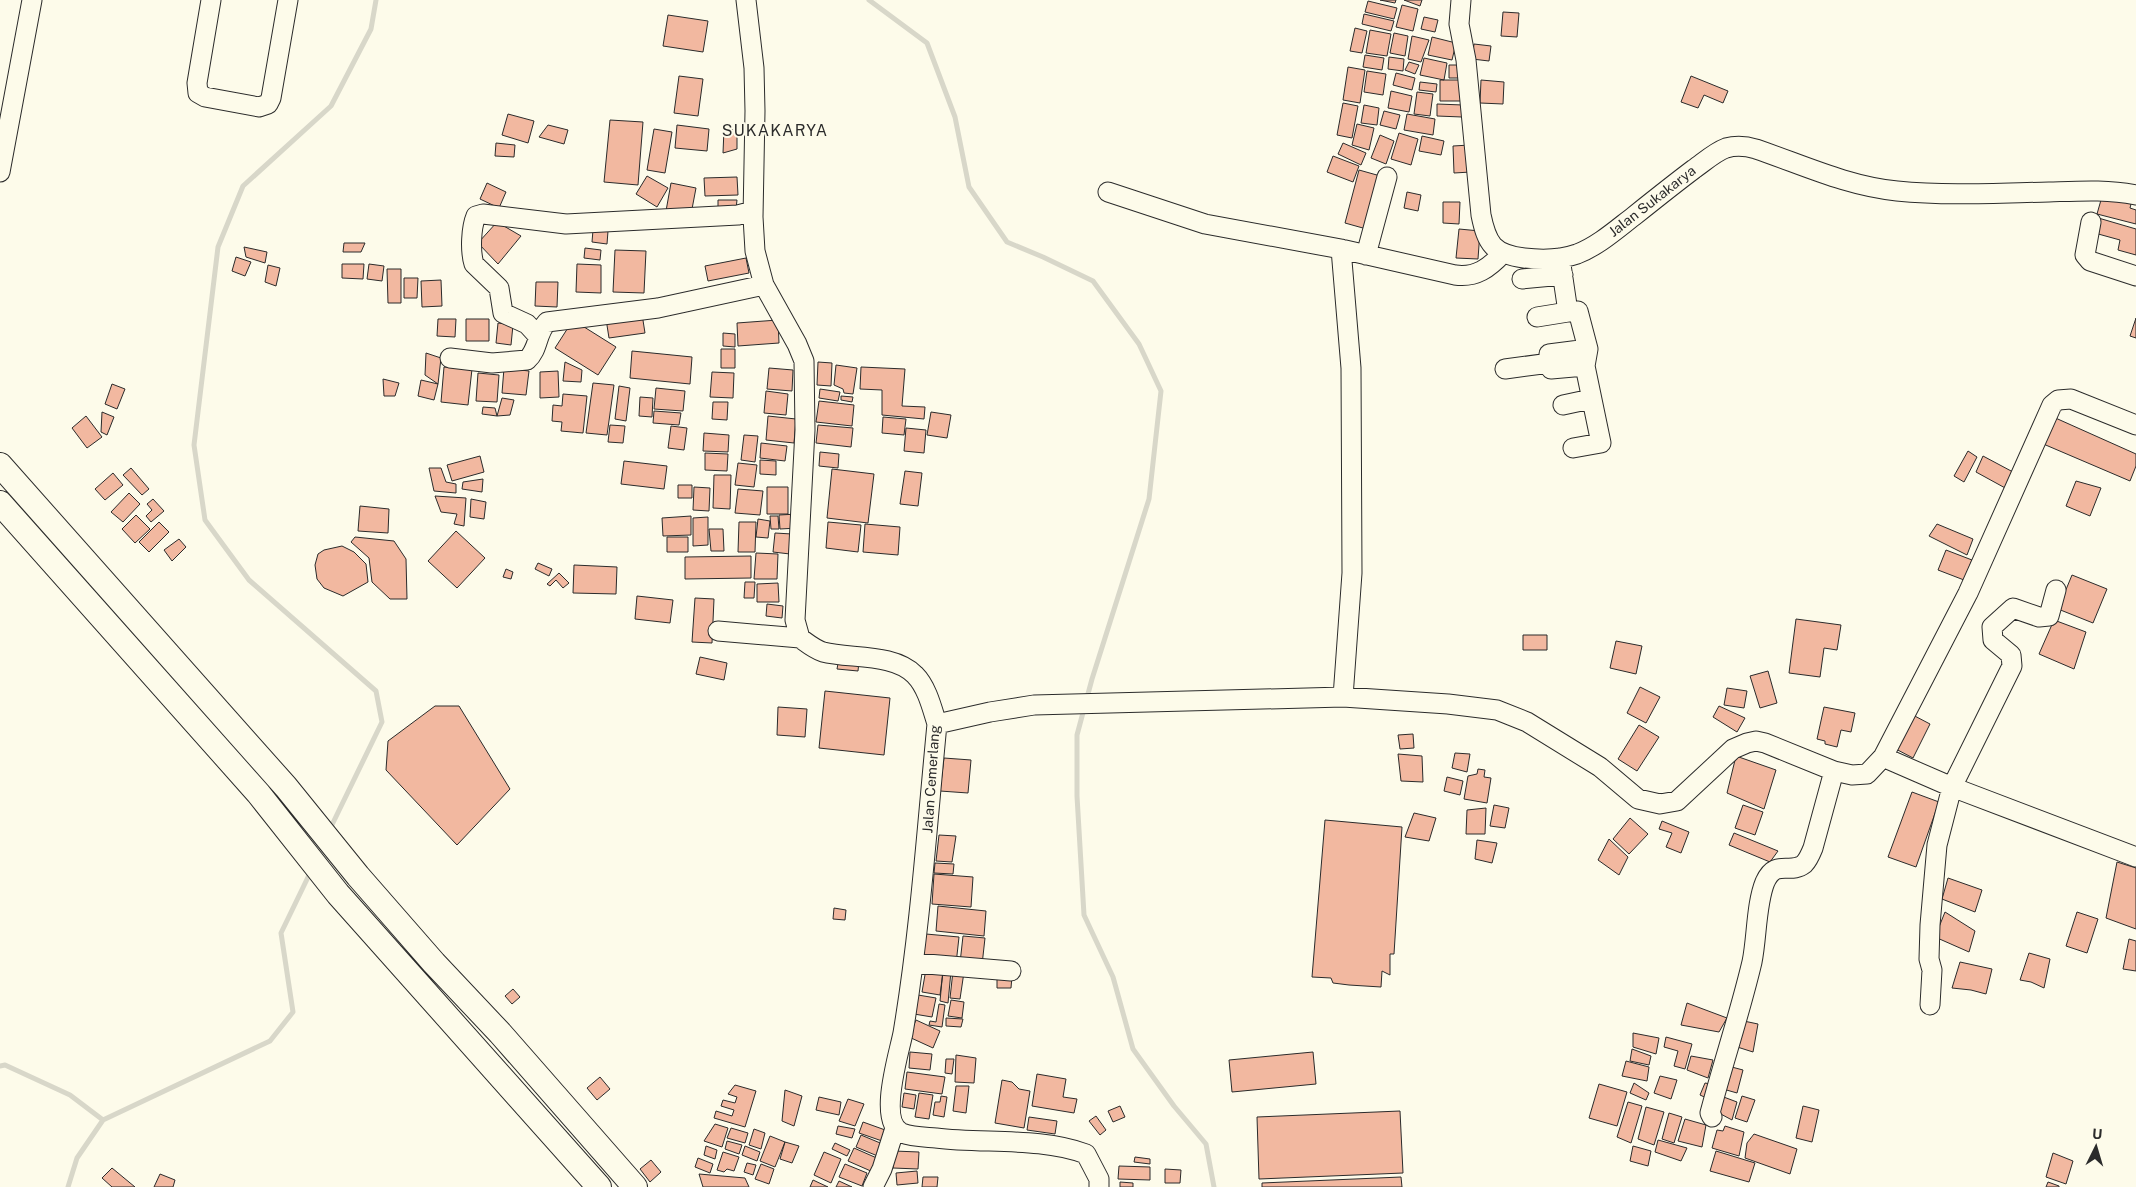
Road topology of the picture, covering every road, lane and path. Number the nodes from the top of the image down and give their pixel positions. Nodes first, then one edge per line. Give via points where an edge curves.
1 (32, 0) edge
2 (211, 0) edge
3 (288, 0) edge
4 (746, 0) edge
5 (1461, 0) edge
6 (0, 172) edge
7 (1387, 177) dead end
8 (1108, 192) dead end
9 (2136, 195) edge
10 (753, 211) junction
11 (2091, 222) dead end
12 (1341, 250) junction
13 (1503, 253) junction
14 (1366, 255) junction
15 (1562, 266) junction
16 (2136, 276) edge
17 (1522, 279) dead end
18 (764, 285) junction
19 (1568, 312) junction
20 (1537, 317) dead end
21 (538, 336) junction
22 (450, 358) dead end
23 (1587, 358) junction
24 (1505, 369) dead end
25 (1591, 399) junction
26 (1563, 404) dead end
27 (2136, 425) edge
28 (1573, 448) dead end
29 (0, 465) edge
30 (1, 504) edge
31 (2056, 590) dead end
32 (718, 631) dead end
33 (800, 638) junction
34 (1343, 697) junction
35 (937, 724) junction
36 (1883, 757) junction
37 (1834, 771) junction
38 (1952, 787) junction
39 (2136, 857) edge
40 (915, 962) junction
41 (1011, 971) dead end
42 (1930, 1005) dead end
43 (1712, 1117) dead end
44 (895, 1128) junction
45 (599, 1187) edge
46 (635, 1187) edge
47 (873, 1187) edge
48 (1098, 1187) edge

1 - 6 street
2 - 3 street via 198,93 259,106 268,104 271,98
4 - 10 street via 754,68
5 - 13 street via 1459,24 1466,60 1481,215 1492,246
7 - 14 street
8 - 12 street via 1205,224
9 - 15 street, Jalan Sukakarya via 2106,191 1899,192 1867,188 1756,148 1734,146 1707,160 1598,243
10 - 18 street via 755,251
10 - 21 street via 738,215 566,224 483,214 476,216 473,222 474,264 499,288 503,313 527,324
11 - 16 street via 2085,256 2090,261
12 - 14 street
12 - 34 street via 1351,368 1352,573
13 - 14 street via 1487,268 1463,276
13 - 15 street, Jalan Sukakarya
15 - 17 street
15 - 19 street
18 - 21 street via 658,308 547,322
18 - 33 street via 804,361 805,430 795,620
19 - 20 street
19 - 23 street via 1578,311
21 - 22 street via 535,353 527,360 492,363
23 - 24 street via 1549,354 1550,363
23 - 25 street
25 - 26 street
25 - 28 street via 1601,443
27 - 36 street via 2071,399 2058,400 2052,405 1968,593
29 - 46 main road via 286,787 434,963
30 - 45 main road via 258,793 338,894
31 - 38 street via 2049,616 2039,617 2013,608 1992,627 1994,644 2008,651 2012,666
32 - 33 street
33 - 35 street, Jalan Cemerlang via 822,652 902,666 916,675 928,696
34 - 35 street via 1034,706
34 - 37 street via 1448,704 1512,715 1600,767 1638,799 1652,803 1677,801 1732,749 1756,741
35 - 40 street, Jalan Cemerlang
36 - 37 street via 1871,772 1861,776
36 - 38 street
37 - 43 street via 1813,848 1805,863 1799,867 1774,870 1764,884 1752,961 1710,1114
38 - 39 street
38 - 42 street via 1937,845 1931,892
40 - 41 street
40 - 44 street, Jalan Cemerlang via 892,1087 889,1112
44 - 47 street
44 - 48 street via 911,1135 959,1141 1066,1146 1086,1154 1098,1179

